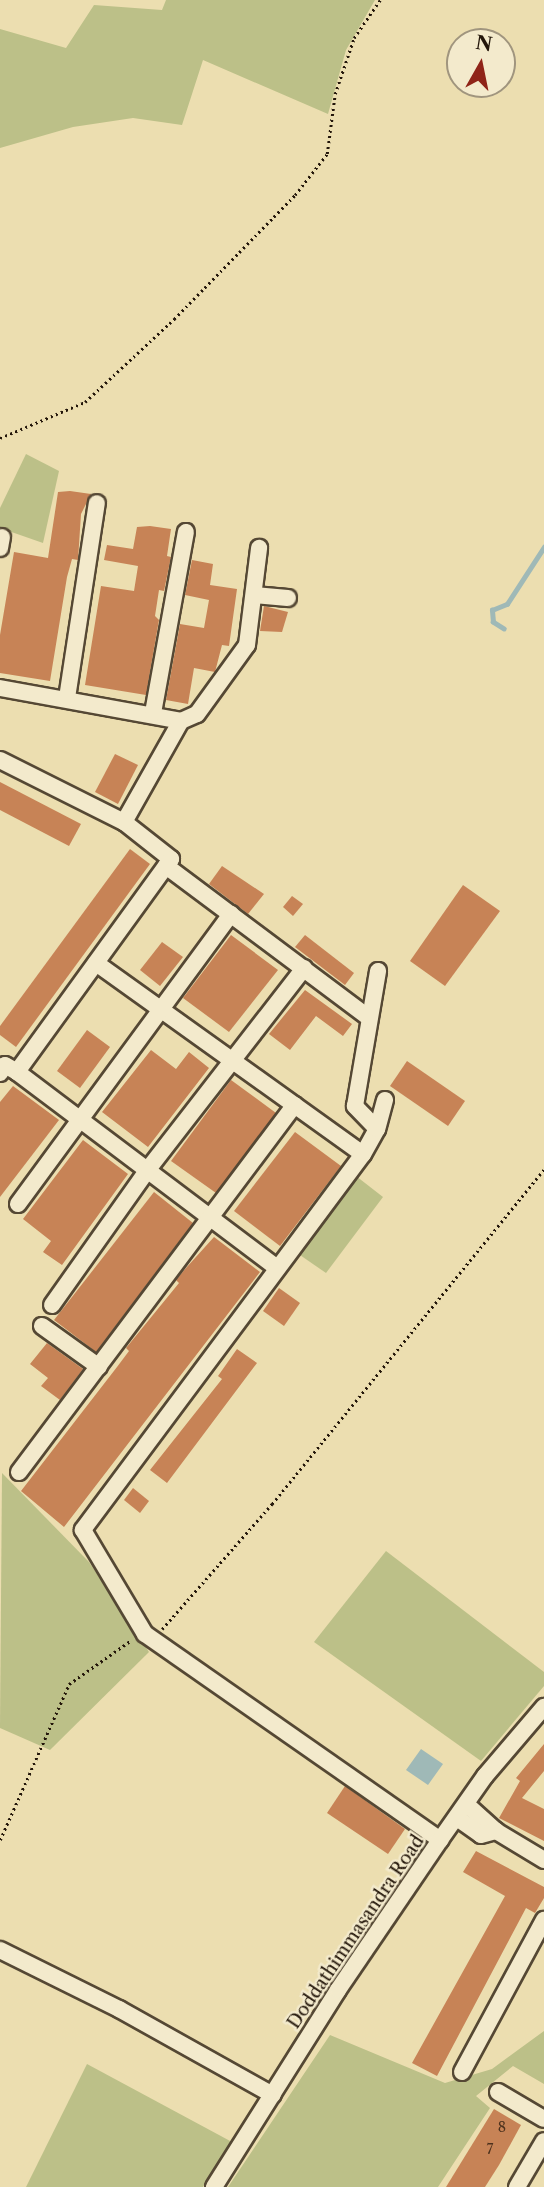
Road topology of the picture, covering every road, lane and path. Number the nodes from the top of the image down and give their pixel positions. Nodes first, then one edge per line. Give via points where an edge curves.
1 (380, 0) edge
2 (0, 438) edge
3 (97, 503) dead end
4 (186, 532) dead end
5 (259, 548) dead end
6 (254, 596) junction
7 (288, 598) dead end
8 (0, 688) edge
9 (67, 698) junction
10 (153, 713) junction
11 (181, 721) junction
12 (0, 760) edge
13 (124, 822) junction
14 (166, 866) junction
15 (232, 914) junction
16 (96, 963) junction
17 (304, 968) junction
18 (379, 971) dead end
19 (161, 1009) junction
20 (369, 1018) junction
21 (232, 1060) junction
22 (18, 1072) junction
23 (0, 1073) edge
24 (385, 1100) dead end
25 (295, 1105) junction
26 (82, 1119) junction
27 (377, 1129) junction
28 (363, 1154) junction
29 (149, 1168) junction
30 (544, 1170) edge
31 (18, 1204) dead end
32 (214, 1217) junction
33 (276, 1267) junction
34 (52, 1304) dead end
35 (42, 1326) dead end
36 (99, 1367) junction
37 (19, 1472) dead end
38 (148, 1635) junction
39 (544, 1707) edge
40 (466, 1804) junction
41 (457, 1818) junction
42 (496, 1831) junction
43 (0, 1840) edge
44 (440, 1840) junction
45 (544, 1860) edge
46 (544, 1920) edge
47 (0, 1950) edge
48 (462, 2072) dead end
49 (498, 2092) dead end
50 (273, 2095) junction
51 (544, 2119) edge
52 (544, 2141) edge
53 (214, 2187) edge
54 (517, 2187) edge

1 - 2 path via 354,38 335,94 327,154 295,195 85,402
3 - 9 street
4 - 10 street
5 - 6 street
6 - 7 street
6 - 11 street via 247,645 197,714
8 - 9 street
9 - 10 street
10 - 11 street
11 - 13 street
12 - 13 street
13 - 14 street via 171,859
14 - 15 street
14 - 16 street
15 - 17 street
15 - 19 street
16 - 19 street
16 - 22 street
17 - 20 street
17 - 21 street
18 - 20 street
19 - 21 street
19 - 26 street
20 - 27 street via 355,1106
21 - 25 street
21 - 29 street
22 - 23 street via 5,1065
22 - 26 street
24 - 27 street
25 - 28 street
25 - 32 street
26 - 29 street
26 - 31 street
27 - 28 street
28 - 33 street
29 - 32 street
29 - 34 street
30 - 38 path via 272,1504
32 - 33 street
32 - 36 street
33 - 38 street via 83,1530
35 - 36 street
36 - 37 street
38 - 43 path via 69,1684
38 - 44 street
39 - 40 street, Doddathimmasandra Road
40 - 41 street, Doddathimmasandra Road
40 - 42 street
41 - 42 street via 481,1835
41 - 44 street, Doddathimmasandra Road
42 - 45 street
44 - 50 street, Doddathimmasandra Road
46 - 48 street
47 - 50 street via 119,2009
49 - 51 street
50 - 53 street, Doddathimmasandra Road
52 - 54 street

